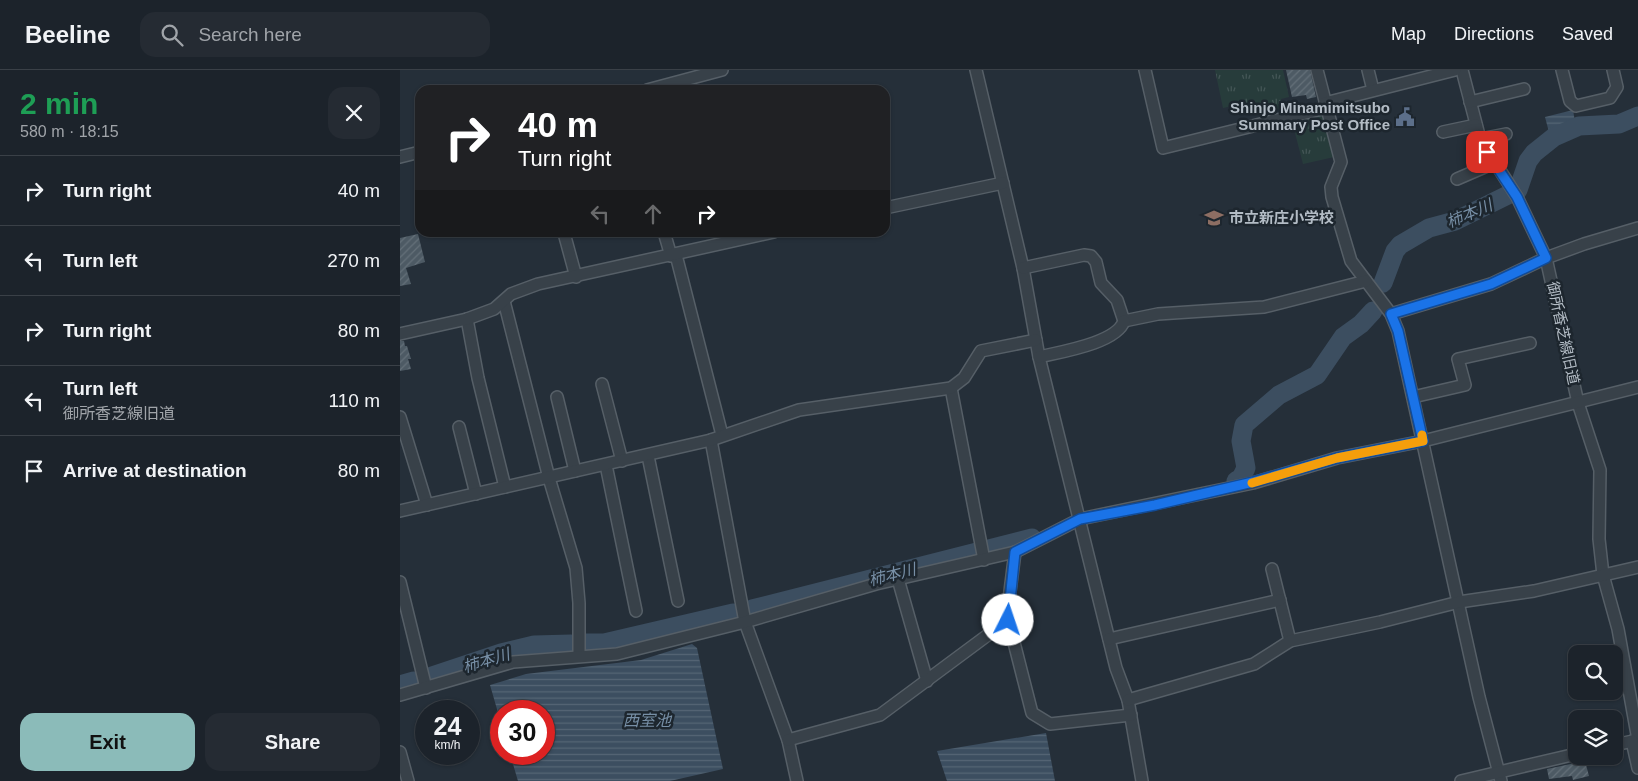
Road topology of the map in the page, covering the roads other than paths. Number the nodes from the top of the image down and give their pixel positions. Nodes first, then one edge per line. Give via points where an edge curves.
1 (722, 70) edge
2 (976, 70) edge
3 (1145, 70) edge
4 (1317, 70) edge
5 (1368, 70) edge
6 (1455, 70) edge
7 (1462, 70) edge
8 (1562, 70) edge
9 (1613, 70) edge
10 (688, 74) edge
11 (660, 85) edge
12 (1524, 89) dead end
13 (1373, 90) junction
14 (1470, 102) junction
15 (1326, 105) junction
16 (1476, 124) junction
17 (1443, 132) dead end
18 (1506, 134) dead end
19 (1480, 139) junction
20 (415, 153) edge
21 (400, 157) edge
22 (1494, 163) junction
23 (1457, 179) dead end
24 (1003, 183) junction
25 (890, 207) edge
26 (1638, 228) edge
27 (565, 237) edge
28 (666, 237) edge
29 (753, 237) edge
30 (673, 256) junction
31 (1546, 258) junction
32 (1023, 268) junction
33 (576, 276) junction
34 (1366, 281) junction
35 (504, 301) junction
36 (1391, 314) junction
37 (467, 319) junction
38 (1124, 322) junction
39 (400, 334) edge
40 (1036, 340) junction
41 (1530, 343) dead end
42 (1039, 357) junction
43 (602, 384) dead end
44 (1638, 387) edge
45 (952, 388) junction
46 (557, 397) dead end
47 (1413, 397) junction
48 (1578, 402) junction
49 (400, 417) edge
50 (459, 427) dead end
51 (722, 435) junction
52 (711, 440) junction
53 (1423, 441) junction
54 (648, 456) junction
55 (622, 461) junction
56 (606, 464) junction
57 (576, 471) junction
58 (549, 478) junction
59 (505, 487) junction
60 (476, 494) junction
61 (427, 505) junction
62 (400, 511) edge
63 (1080, 519) junction
64 (1015, 552) junction
65 (983, 554) junction
66 (1638, 568) edge
67 (1272, 570) dead end
68 (1603, 575) junction
69 (898, 579) junction
70 (400, 582) edge
71 (1280, 600) junction
72 (678, 601) dead end
73 (1459, 602) junction
74 (636, 610) dead end
75 (1008, 620) junction
76 (745, 622) junction
77 (1108, 639) junction
78 (1290, 641) junction
79 (580, 656) junction
80 (927, 681) junction
81 (426, 688) junction
82 (1635, 694) edge
83 (400, 695) edge
84 (1128, 700) junction
85 (1131, 715) junction
86 (788, 740) junction
87 (1632, 741) junction
88 (1623, 743) edge
89 (400, 752) edge
90 (1568, 756) edge
91 (1638, 768) edge
92 (1500, 777) edge
93 (408, 781) edge
94 (797, 781) edge
95 (1142, 781) edge
96 (1461, 781) edge

1 - 10 street
2 - 24 street
3 - 15 street via 1163,148
4 - 15 street
5 - 13 street
6 - 13 street
7 - 14 street, 御所香芝線旧道
8 - 9 street via 1570,101 1576,106 1610,98 1617,87
10 - 11 street
12 - 14 street
13 - 15 street
14 - 16 street, 御所香芝線旧道
15 - 34 street via 1340,162 1331,187 1332,197 1351,261
16 - 17 street
16 - 19 street, 御所香芝線旧道
18 - 19 street
19 - 22 street, 御所香芝線旧道
20 - 21 street
22 - 23 street
22 - 31 street, 御所香芝線旧道 via 1514,192
24 - 25 street
24 - 32 street
26 - 31 street
27 - 33 street
28 - 30 street
29 - 30 street
30 - 33 street
30 - 51 street
31 - 36 street via 1491,284
31 - 48 street, 御所香芝線旧道
32 - 38 street via 1091,256 1096,262 1101,283 1117,300
32 - 40 street
33 - 35 street via 538,284 511,294
34 - 36 street
34 - 38 street via 1264,307 1158,314
35 - 37 street via 494,309
35 - 58 street
36 - 47 street
37 - 39 street
37 - 59 street
38 - 42 street via 1117,333 1096,342
40 - 42 street
40 - 45 street via 981,351 964,378
41 - 47 street via 1458,359 1465,385
42 - 63 street
43 - 55 street
44 - 48 street
45 - 51 street via 799,410
45 - 65 street
46 - 57 street
47 - 53 street
48 - 53 street
48 - 68 street, 御所香芝線旧道 via 1600,470 1599,539
49 - 61 street
50 - 60 street
51 - 52 street
52 - 54 street
52 - 76 street
53 - 63 street via 1337,458 1164,503
53 - 73 street
54 - 55 street
54 - 72 street
55 - 56 street
56 - 57 street
56 - 74 street
57 - 58 street
58 - 59 street
58 - 79 street via 576,568
59 - 60 street
60 - 61 street
61 - 62 street
63 - 64 street
63 - 77 street
64 - 65 street
64 - 75 street
65 - 69 street
66 - 68 street
67 - 71 street
68 - 73 street via 1534,591
68 - 82 street, 御所香芝線旧道
69 - 76 street
69 - 80 street
70 - 81 street
71 - 77 street
71 - 78 street
73 - 78 street
73 - 92 street
75 - 80 street
75 - 85 street via 1032,713 1050,724
76 - 79 street via 617,654
76 - 86 street
77 - 84 street
78 - 84 street via 1254,664
79 - 81 street via 513,662
80 - 86 street via 880,715
81 - 83 street
82 - 87 street, 御所香芝線旧道 via 1638,740
84 - 85 street
85 - 95 street
86 - 94 street
87 - 88 street
87 - 91 street
89 - 93 street
90 - 92 street
92 - 96 street

